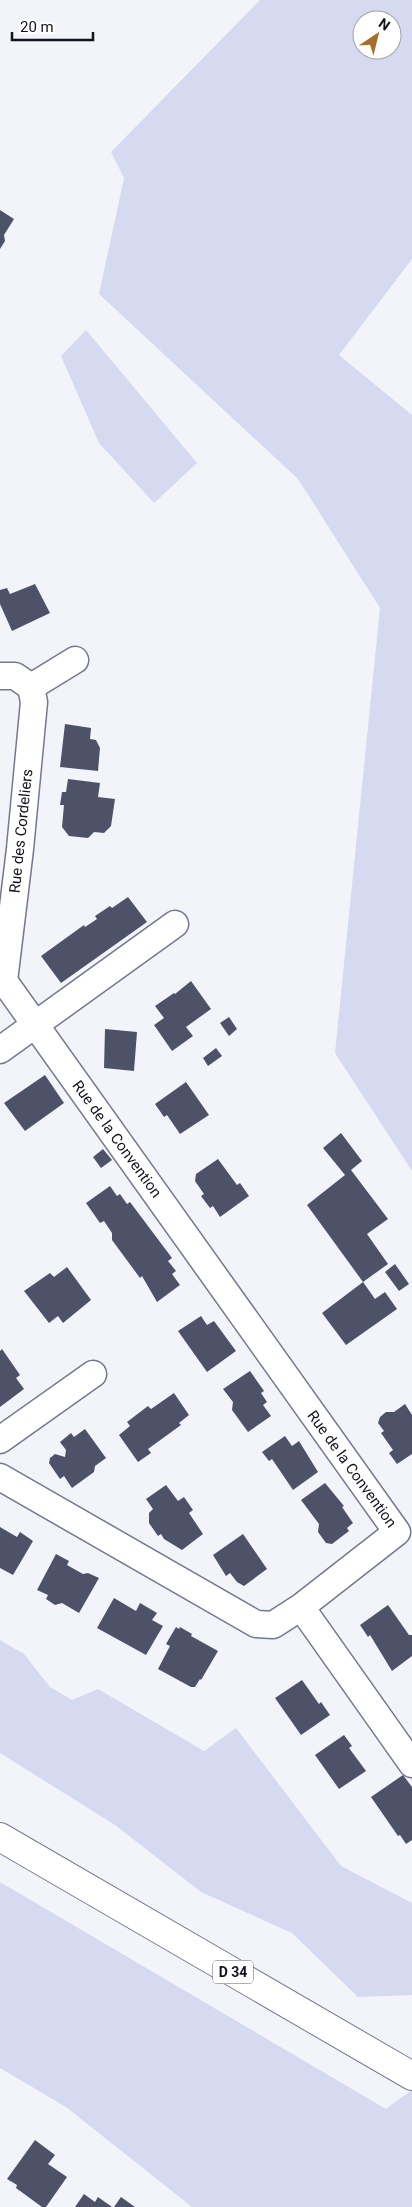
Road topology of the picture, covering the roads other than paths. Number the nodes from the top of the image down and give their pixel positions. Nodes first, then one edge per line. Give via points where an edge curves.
1 (75, 660) dead end
2 (0, 676) edge
3 (31, 687) junction
4 (175, 924) dead end
5 (36, 1025) junction
6 (0, 1050) edge
7 (93, 1374) dead end
8 (0, 1440) edge
9 (0, 1478) edge
10 (301, 1607) junction
11 (412, 1764) edge
12 (0, 1837) edge
13 (0, 1855) edge
14 (54, 1868) junction
15 (412, 2076) edge

1 - 3 street
2 - 3 street via 14,676
3 - 5 street, Rue des Cordeliers via 34,702 4,981
4 - 5 street
5 - 6 street
5 - 10 street, Rue de la Convention via 397,1532
7 - 8 street
9 - 10 street, Rue de la Convention via 256,1624 273,1625
10 - 11 street
12 - 14 main road, D 34
13 - 14 main road, D 34 via 18,1865
14 - 15 main road, D 34

